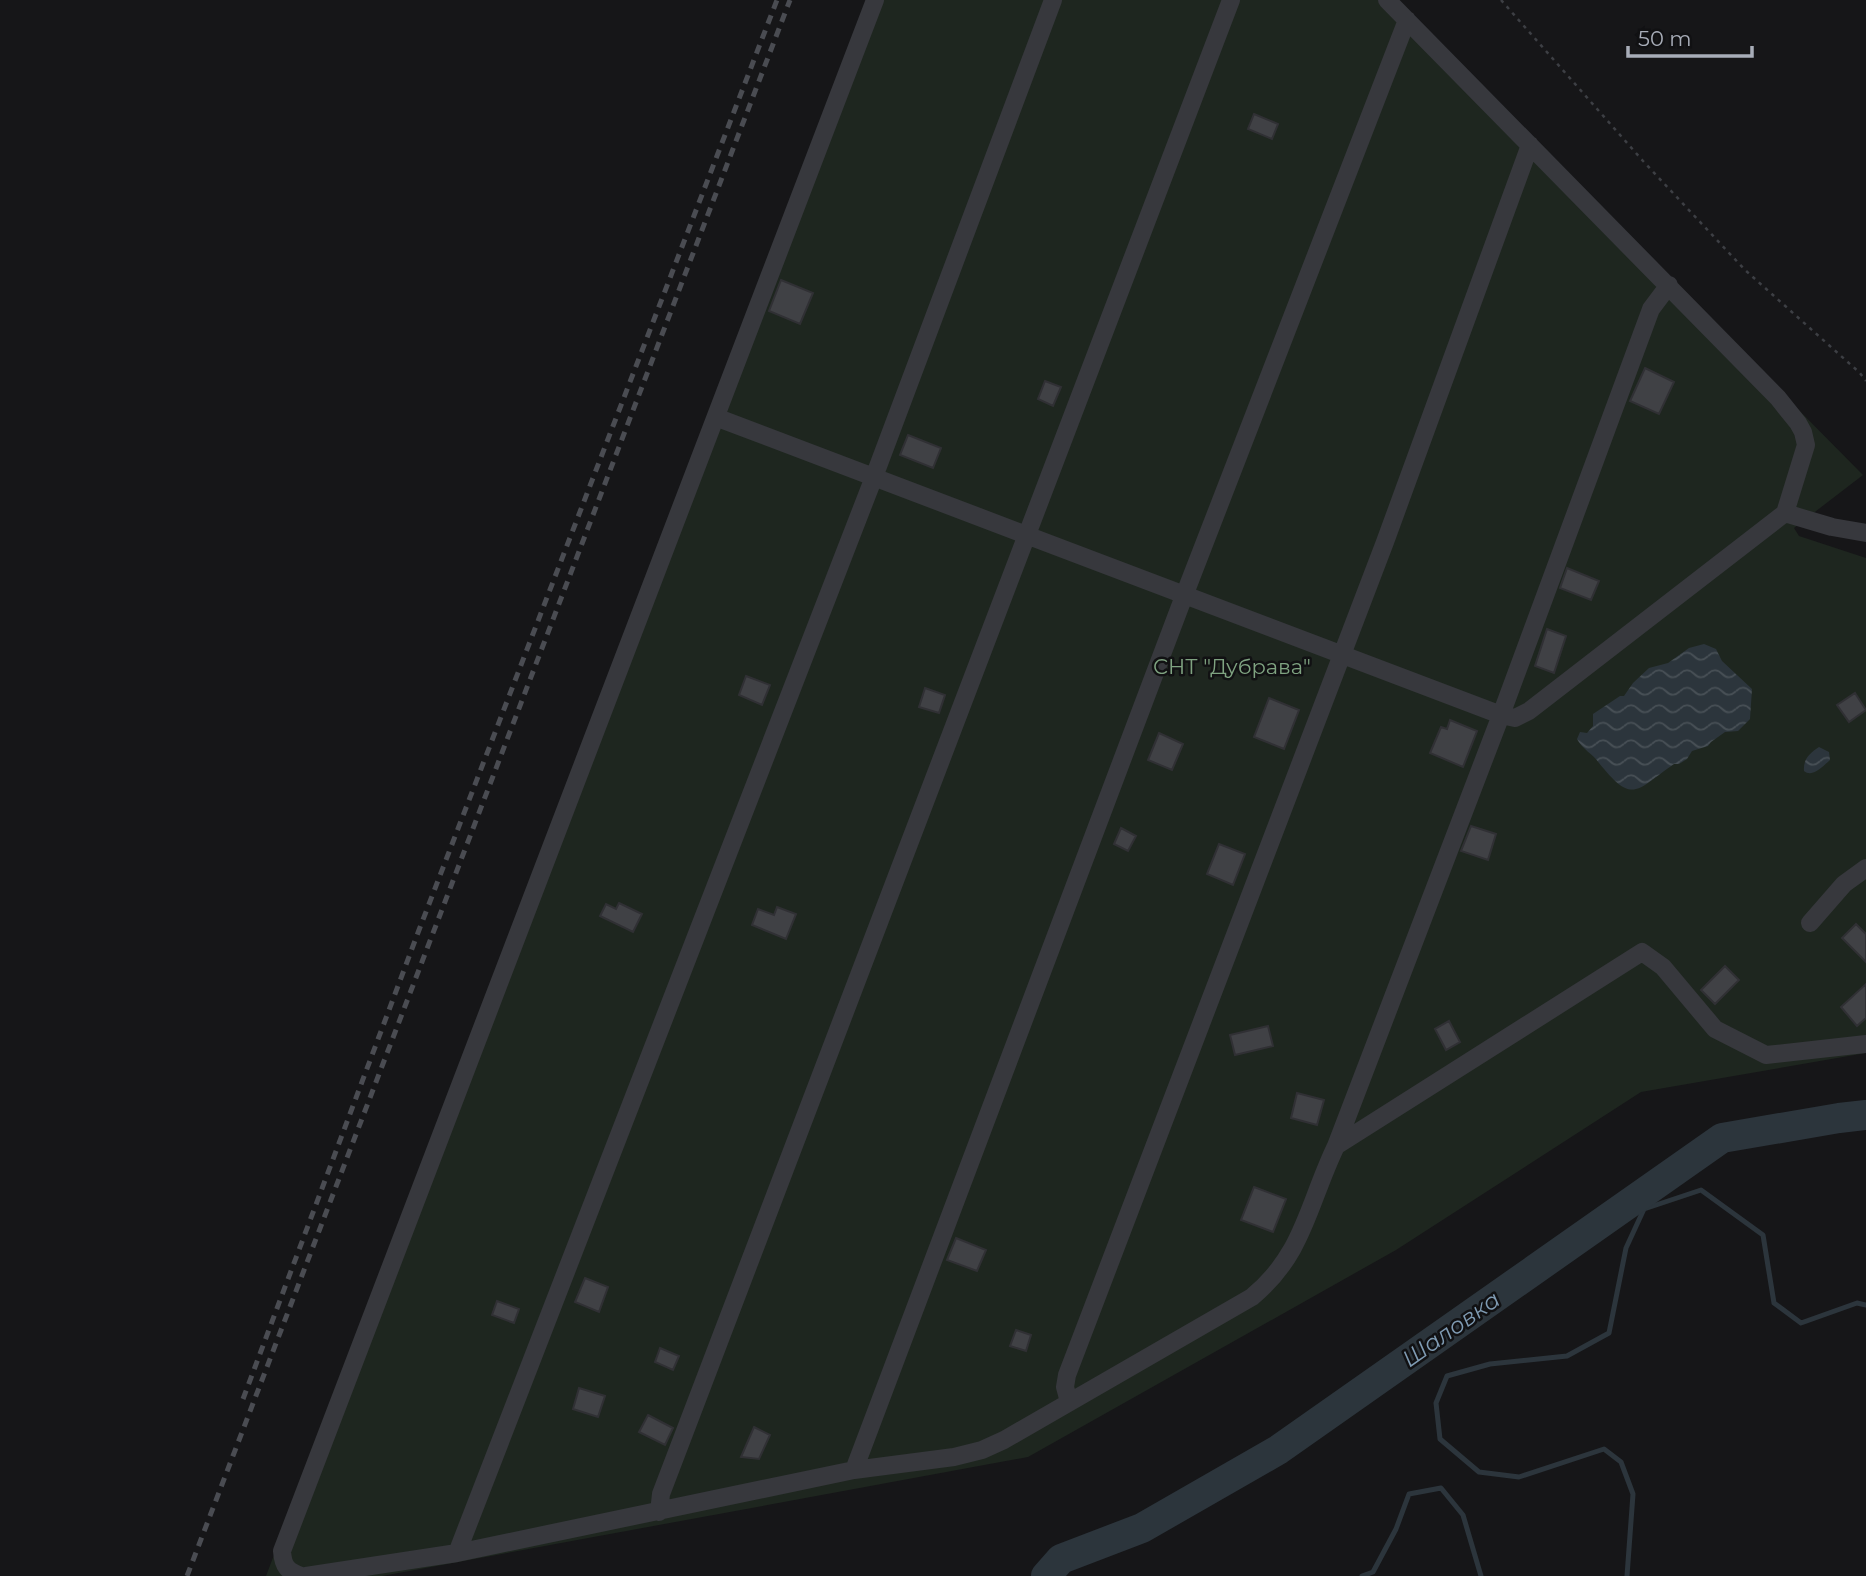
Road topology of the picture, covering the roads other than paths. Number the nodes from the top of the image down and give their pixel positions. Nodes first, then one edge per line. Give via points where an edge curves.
1 (876, 0) edge
2 (1053, 0) edge
3 (1231, 0) edge
4 (1387, 0) edge
5 (1407, 20) junction
6 (1530, 145) junction
7 (1668, 285) junction
8 (718, 418) junction
9 (874, 477) junction
10 (1784, 513) junction
11 (1866, 533) edge
12 (1028, 536) junction
13 (1184, 596) junction
14 (1340, 654) junction
15 (1501, 715) junction
16 (1866, 868) edge
17 (1810, 923) dead end
18 (1866, 1044) edge
19 (1336, 1146) junction
20 (1069, 1402) junction
21 (854, 1470) junction
22 (659, 1512) junction
23 (457, 1553) junction
24 (301, 1576) edge
25 (306, 1576) edge

1 - 8 street
2 - 9 street
3 - 12 street
4 - 5 street
5 - 6 street
5 - 13 street
6 - 7 street
6 - 14 street
7 - 10 street via 1778,398 1803,432 1806,445
7 - 15 street via 1651,309
8 - 9 street
8 - 24 street via 282,1551 283,1564
9 - 12 street
9 - 23 street
10 - 11 street
10 - 15 street via 1529,711 1515,718
12 - 13 street
12 - 22 street via 661,1494
13 - 14 street
13 - 21 street
14 - 15 street
14 - 20 street via 1067,1376
15 - 19 street
16 - 17 street via 1844,884
18 - 19 street via 1766,1055 1715,1029 1663,967 1642,952
19 - 20 street via 1294,1246 1271,1281 1252,1297
20 - 21 street via 982,1450
21 - 22 street
22 - 23 street
23 - 25 street

